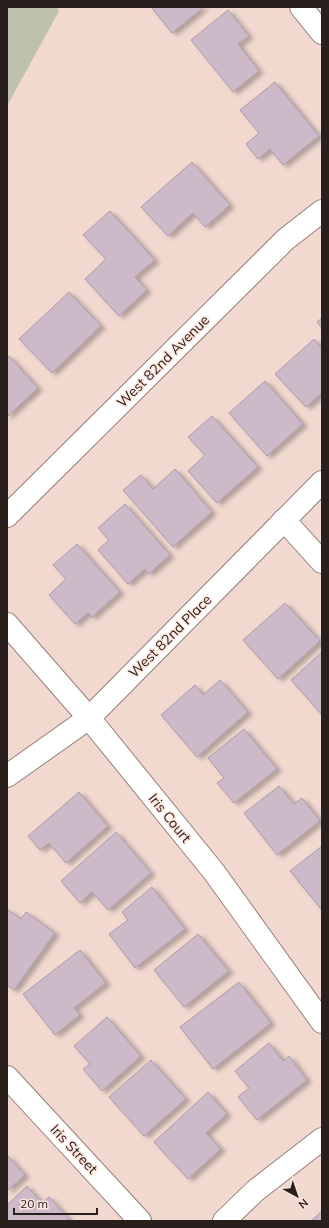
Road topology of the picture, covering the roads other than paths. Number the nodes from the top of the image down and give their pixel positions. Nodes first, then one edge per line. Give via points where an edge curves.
1 (301, 7) edge
2 (322, 33) edge
3 (322, 211) edge
4 (322, 482) edge
5 (7, 516) edge
6 (284, 520) junction
7 (322, 562) edge
8 (7, 624) edge
9 (89, 718) junction
10 (7, 776) edge
11 (322, 1022) edge
12 (7, 1077) edge
13 (322, 1139) edge
14 (140, 1221) edge
15 (224, 1221) edge

1 - 2 street
3 - 5 street, West 82nd Avenue via 286,239
4 - 6 street, West 82nd Place
6 - 7 street
6 - 9 street, West 82nd Place
8 - 9 street, Iris Court
9 - 10 street, West 82nd Place
9 - 11 street, Iris Court via 214,872
12 - 14 street, Iris Street
13 - 15 street via 255,1191

